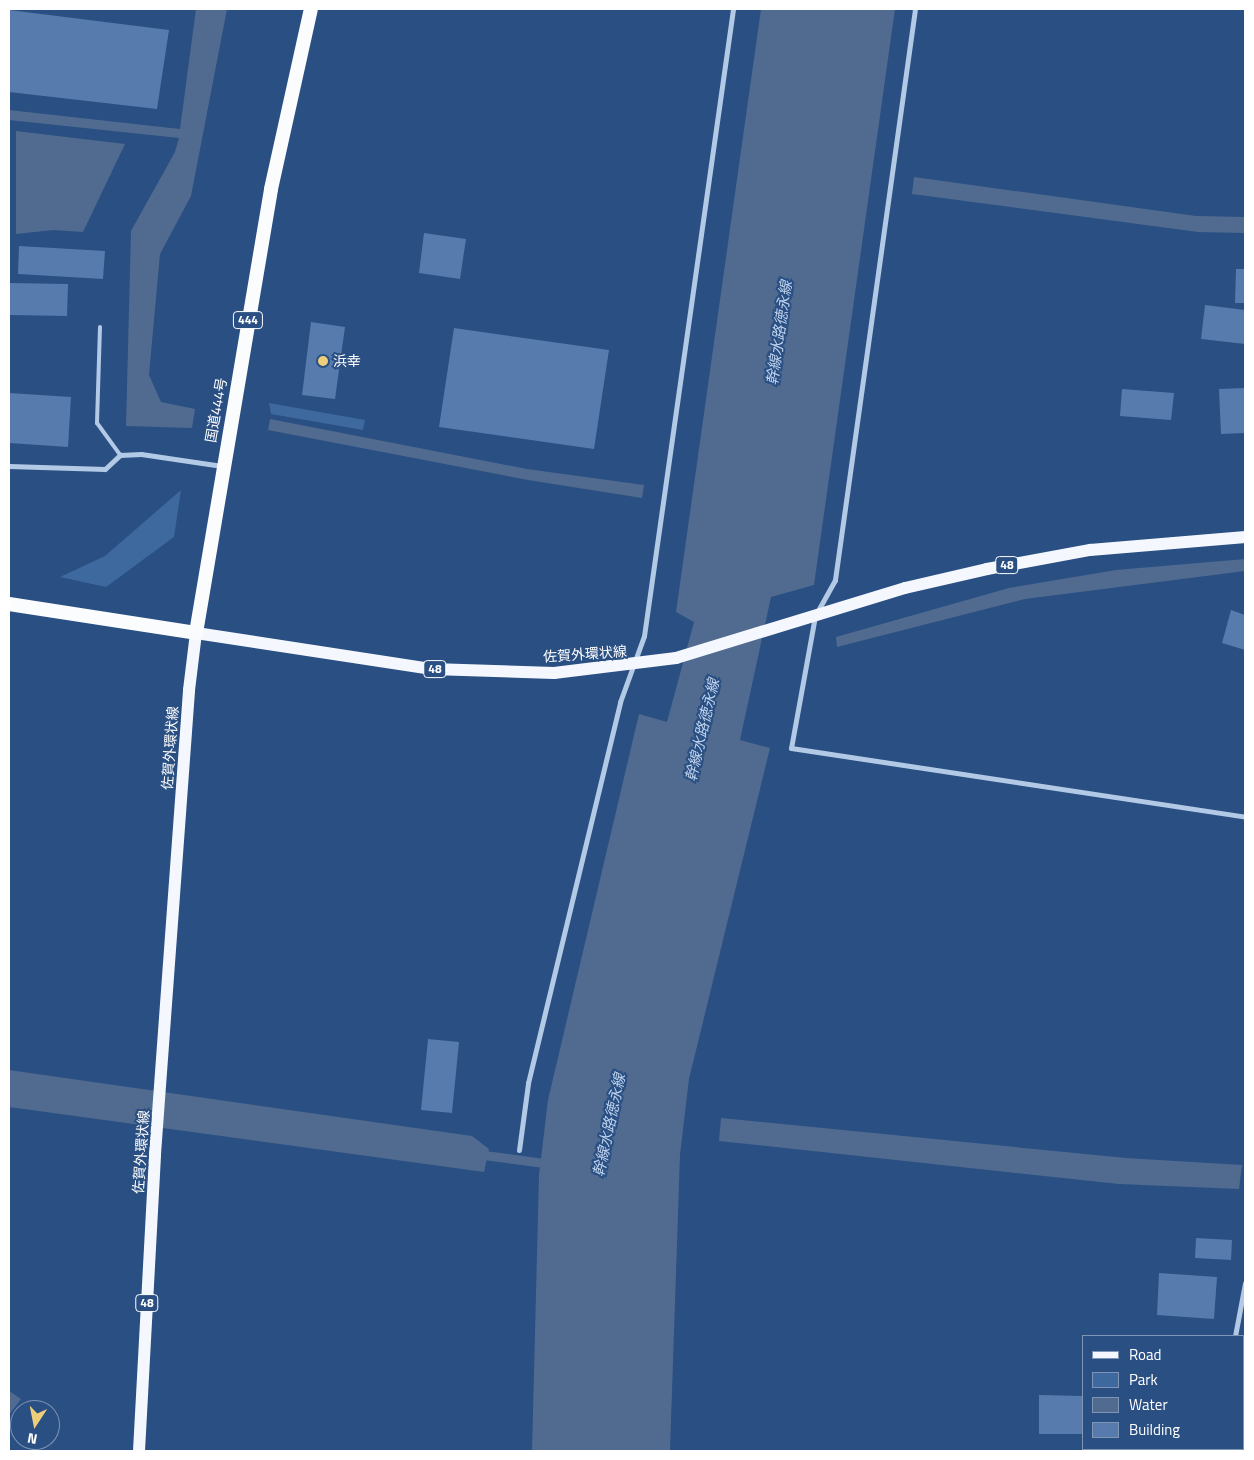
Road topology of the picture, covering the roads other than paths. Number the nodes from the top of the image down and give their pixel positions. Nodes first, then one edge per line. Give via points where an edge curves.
1 (311, 9) edge
2 (733, 9) edge
3 (915, 9) edge
4 (100, 327) dead end
5 (120, 455) junction
6 (9, 466) edge
7 (222, 466) junction
8 (1245, 537) edge
9 (9, 604) edge
10 (815, 616) junction
11 (196, 633) junction
12 (636, 665) junction
13 (1245, 818) edge
14 (519, 1150) dead end
15 (1245, 1283) edge
16 (1234, 1335) edge
17 (139, 1451) edge

1 - 7 highway, 国道444号 / 444 via 272,189
2 - 12 street via 644,636
3 - 10 street via 835,580
4 - 5 lane via 97,423
5 - 6 street via 104,469
5 - 7 street via 141,454
7 - 11 highway, 国道444号 / 444
8 - 10 main road, 48 via 1090,550 905,588
9 - 11 highway
10 - 12 main road, 佐賀外環状線 / 48 via 676,658
10 - 13 street via 791,748
11 - 12 main road, 佐賀外環状線 / 48 via 432,669 554,673
11 - 17 main road, 佐賀外環状線 / 48 via 188,690 155,1154
12 - 14 street via 620,702 530,1073
15 - 16 street

